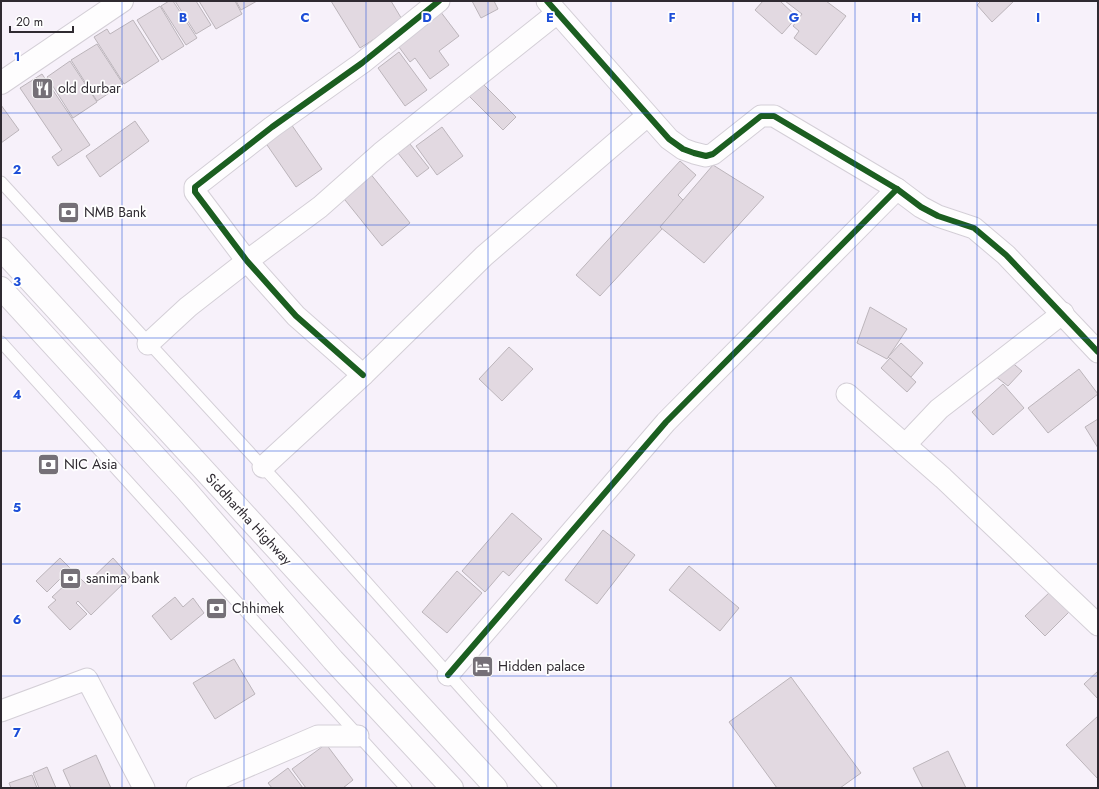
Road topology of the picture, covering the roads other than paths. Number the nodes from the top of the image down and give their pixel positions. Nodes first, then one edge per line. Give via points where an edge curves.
1 (122, 1) edge
2 (439, 1) edge
3 (552, 7) edge
4 (1, 83) edge
5 (647, 116) junction
6 (1, 182) edge
7 (897, 189) junction
8 (1, 249) edge
9 (247, 261) junction
10 (1, 288) edge
11 (1063, 313) junction
12 (1, 342) edge
13 (148, 344) junction
14 (1098, 352) edge
15 (363, 375) junction
16 (847, 394) dead end
17 (905, 445) junction
18 (262, 467) junction
19 (1098, 625) edge
20 (448, 675) junction
21 (1, 711) edge
22 (358, 736) junction
23 (144, 788) edge
24 (197, 788) edge
25 (406, 788) edge
26 (452, 788) edge
27 (496, 788) edge
28 (551, 788) edge

1 - 4 main road
2 - 9 street via 362,63 272,127 195,187 195,192
3 - 5 street
3 - 9 street via 320,207
5 - 7 street via 669,139 683,149 706,156 714,154 761,116 774,116
5 - 15 street via 484,256
6 - 13 lane
7 - 11 street via 938,216 974,228 1006,255
7 - 20 street via 666,422
8 - 27 main road, Siddhartha Highway
9 - 13 street
9 - 15 street via 296,316
10 - 26 main road, Siddhartha Highway via 186,490 333,660
11 - 14 street
11 - 17 street via 939,409
12 - 22 lane
13 - 18 lane
15 - 18 street
16 - 17 street
17 - 19 street
18 - 20 lane
20 - 28 lane
21 - 23 street via 87,679
22 - 24 street via 318,736
22 - 25 lane

